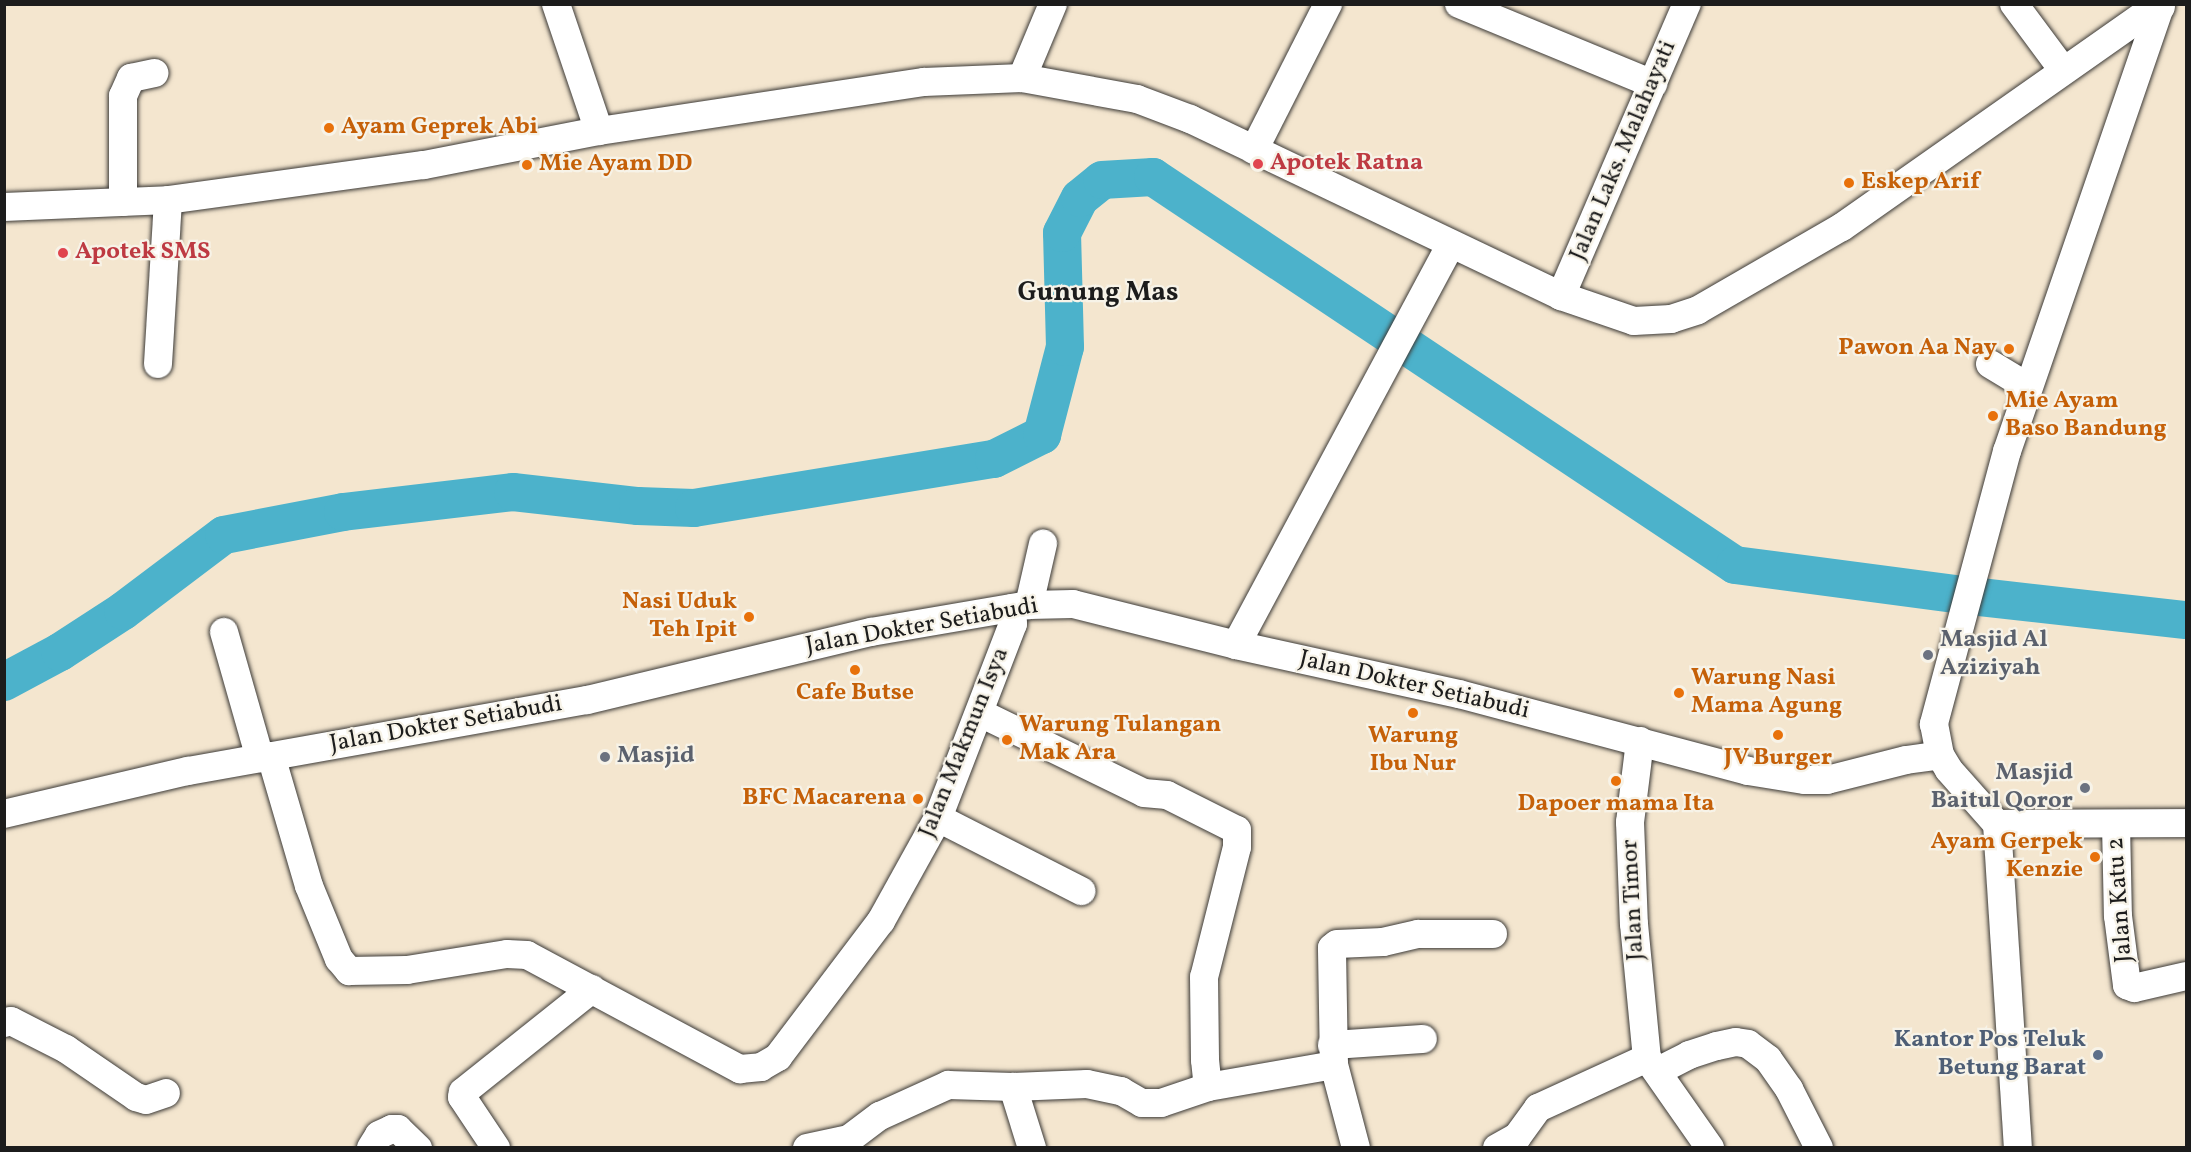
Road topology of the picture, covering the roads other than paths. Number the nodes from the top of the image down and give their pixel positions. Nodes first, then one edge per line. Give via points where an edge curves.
1 (556, 4) edge
2 (1053, 4) edge
3 (1328, 4) edge
4 (1459, 4) edge
5 (1687, 4) edge
6 (2014, 4) edge
7 (2161, 6) edge
8 (2063, 70) junction
9 (154, 73) dead end
10 (1022, 78) junction
11 (1653, 84) junction
12 (599, 131) junction
13 (1254, 150) junction
14 (168, 200) junction
15 (123, 202) junction
16 (4, 207) edge
17 (1450, 246) junction
18 (1561, 296) junction
19 (158, 364) dead end
20 (1990, 364) dead end
21 (2028, 387) junction
22 (1043, 544) dead end
23 (1020, 606) junction
24 (224, 632) dead end
25 (1236, 645) junction
26 (980, 713) junction
27 (1640, 741) junction
28 (1940, 755) junction
29 (266, 757) junction
30 (4, 814) edge
31 (938, 818) junction
32 (2187, 823) edge
33 (1997, 824) junction
34 (2116, 824) junction
35 (1081, 891) dead end
36 (1492, 934) dead end
37 (2187, 976) edge
38 (592, 989) junction
39 (4, 1023) edge
40 (1423, 1039) dead end
41 (1333, 1055) junction
42 (1652, 1065) junction
43 (1013, 1087) junction
44 (1208, 1087) junction
45 (166, 1093) dead end
46 (371, 1148) edge
47 (418, 1148) edge
48 (496, 1148) edge
49 (807, 1148) edge
50 (1032, 1148) edge
51 (1356, 1148) edge
52 (1497, 1148) edge
53 (1710, 1148) edge
54 (1819, 1148) edge
55 (2018, 1148) edge

1 - 12 street
2 - 10 street
3 - 13 street
4 - 11 street
5 - 11 street, Jalan Laks. Malahayati
6 - 8 street
7 - 8 street
7 - 21 street
8 - 18 street via 1842,227 1698,310 1671,319 1634,321
9 - 15 street via 131,78 123,96
10 - 12 street via 924,82
10 - 13 street via 1137,99
11 - 18 street, Jalan Laks. Malahayati
12 - 14 street via 424,165
13 - 17 street
14 - 15 street
14 - 19 street
15 - 16 street
17 - 18 street
17 - 25 street
20 - 21 street
21 - 28 street via 2007,450 1935,717
22 - 23 street, Jalan Makmun Isya
23 - 25 street, Jalan Dokter Setiabudi via 1073,604
23 - 26 street, Jalan Makmun Isya
23 - 29 street, Jalan Dokter Setiabudi via 871,632 587,700
24 - 29 street
25 - 27 street, Jalan Dokter Setiabudi via 1459,694
26 - 31 street, Jalan Makmun Isya
26 - 44 street via 1144,793 1167,795 1237,830 1237,847 1204,977
27 - 28 street, Jalan Dokter Setiabudi via 1748,771 1805,780 1827,780
27 - 42 street, Jalan Timor via 1630,822 1634,924
28 - 33 street
29 - 30 street, Jalan Dokter Setiabudi
29 - 38 street, Jalan Makmun Isya via 309,886 339,959 349,970 407,970 507,954 527,955
31 - 35 street
31 - 38 street, Jalan Makmun Isya via 881,921 778,1057 762,1067 740,1069
32 - 34 street
33 - 34 street
33 - 55 street
34 - 37 street, Jalan Katu 2 via 2118,916 2127,985 2134,988
36 - 41 street via 1418,934 1383,942 1337,944 1330,956
38 - 48 street via 463,1092 462,1097
39 - 45 street via 11,1022 66,1049 136,1097 147,1100
40 - 41 street
41 - 44 street
41 - 51 street
42 - 52 street via 1538,1108 1517,1137
42 - 53 street
42 - 54 street via 1717,1046 1748,1044 1768,1059 1789,1089
43 - 44 street via 1087,1084 1121,1091 1142,1103 1161,1103
43 - 49 street via 948,1085 880,1116 849,1139
43 - 50 street
46 - 47 street via 379,1135 398,1129

